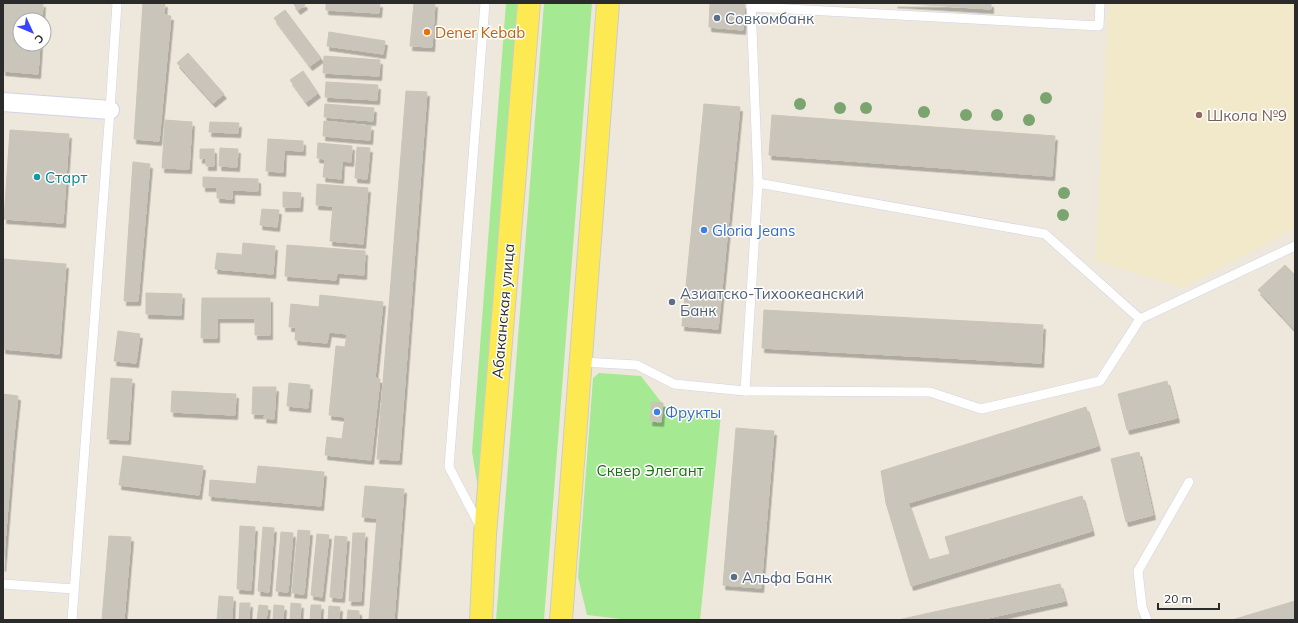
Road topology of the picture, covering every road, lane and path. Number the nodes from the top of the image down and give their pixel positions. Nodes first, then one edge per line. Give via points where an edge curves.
1 (117, 3) edge
2 (485, 3) edge
3 (529, 3) edge
4 (608, 3) edge
5 (1100, 3) edge
6 (751, 5) edge
7 (3, 102) edge
8 (110, 110) junction
9 (758, 182) junction
10 (1295, 246) edge
11 (1140, 319) junction
12 (581, 362) junction
13 (745, 391) junction
14 (1189, 482) dead end
15 (485, 535) junction
16 (3, 584) edge
17 (74, 589) junction
18 (72, 620) edge
19 (481, 620) edge
20 (561, 620) edge
21 (1147, 620) edge

1 - 8 lane
2 - 15 lane via 449,467
3 - 15 main road, Абаканская улица
4 - 12 main road
5 - 6 lane via 1098,26
6 - 9 lane
7 - 8 street
8 - 17 lane
9 - 11 lane via 1045,234
9 - 13 lane
10 - 11 lane
11 - 13 lane via 1100,381 981,409 930,392
12 - 13 lane via 637,365 674,384
12 - 20 main road
14 - 21 lane via 1138,571 1142,607
15 - 19 main road, Абаканская улица
16 - 17 lane
17 - 18 lane

